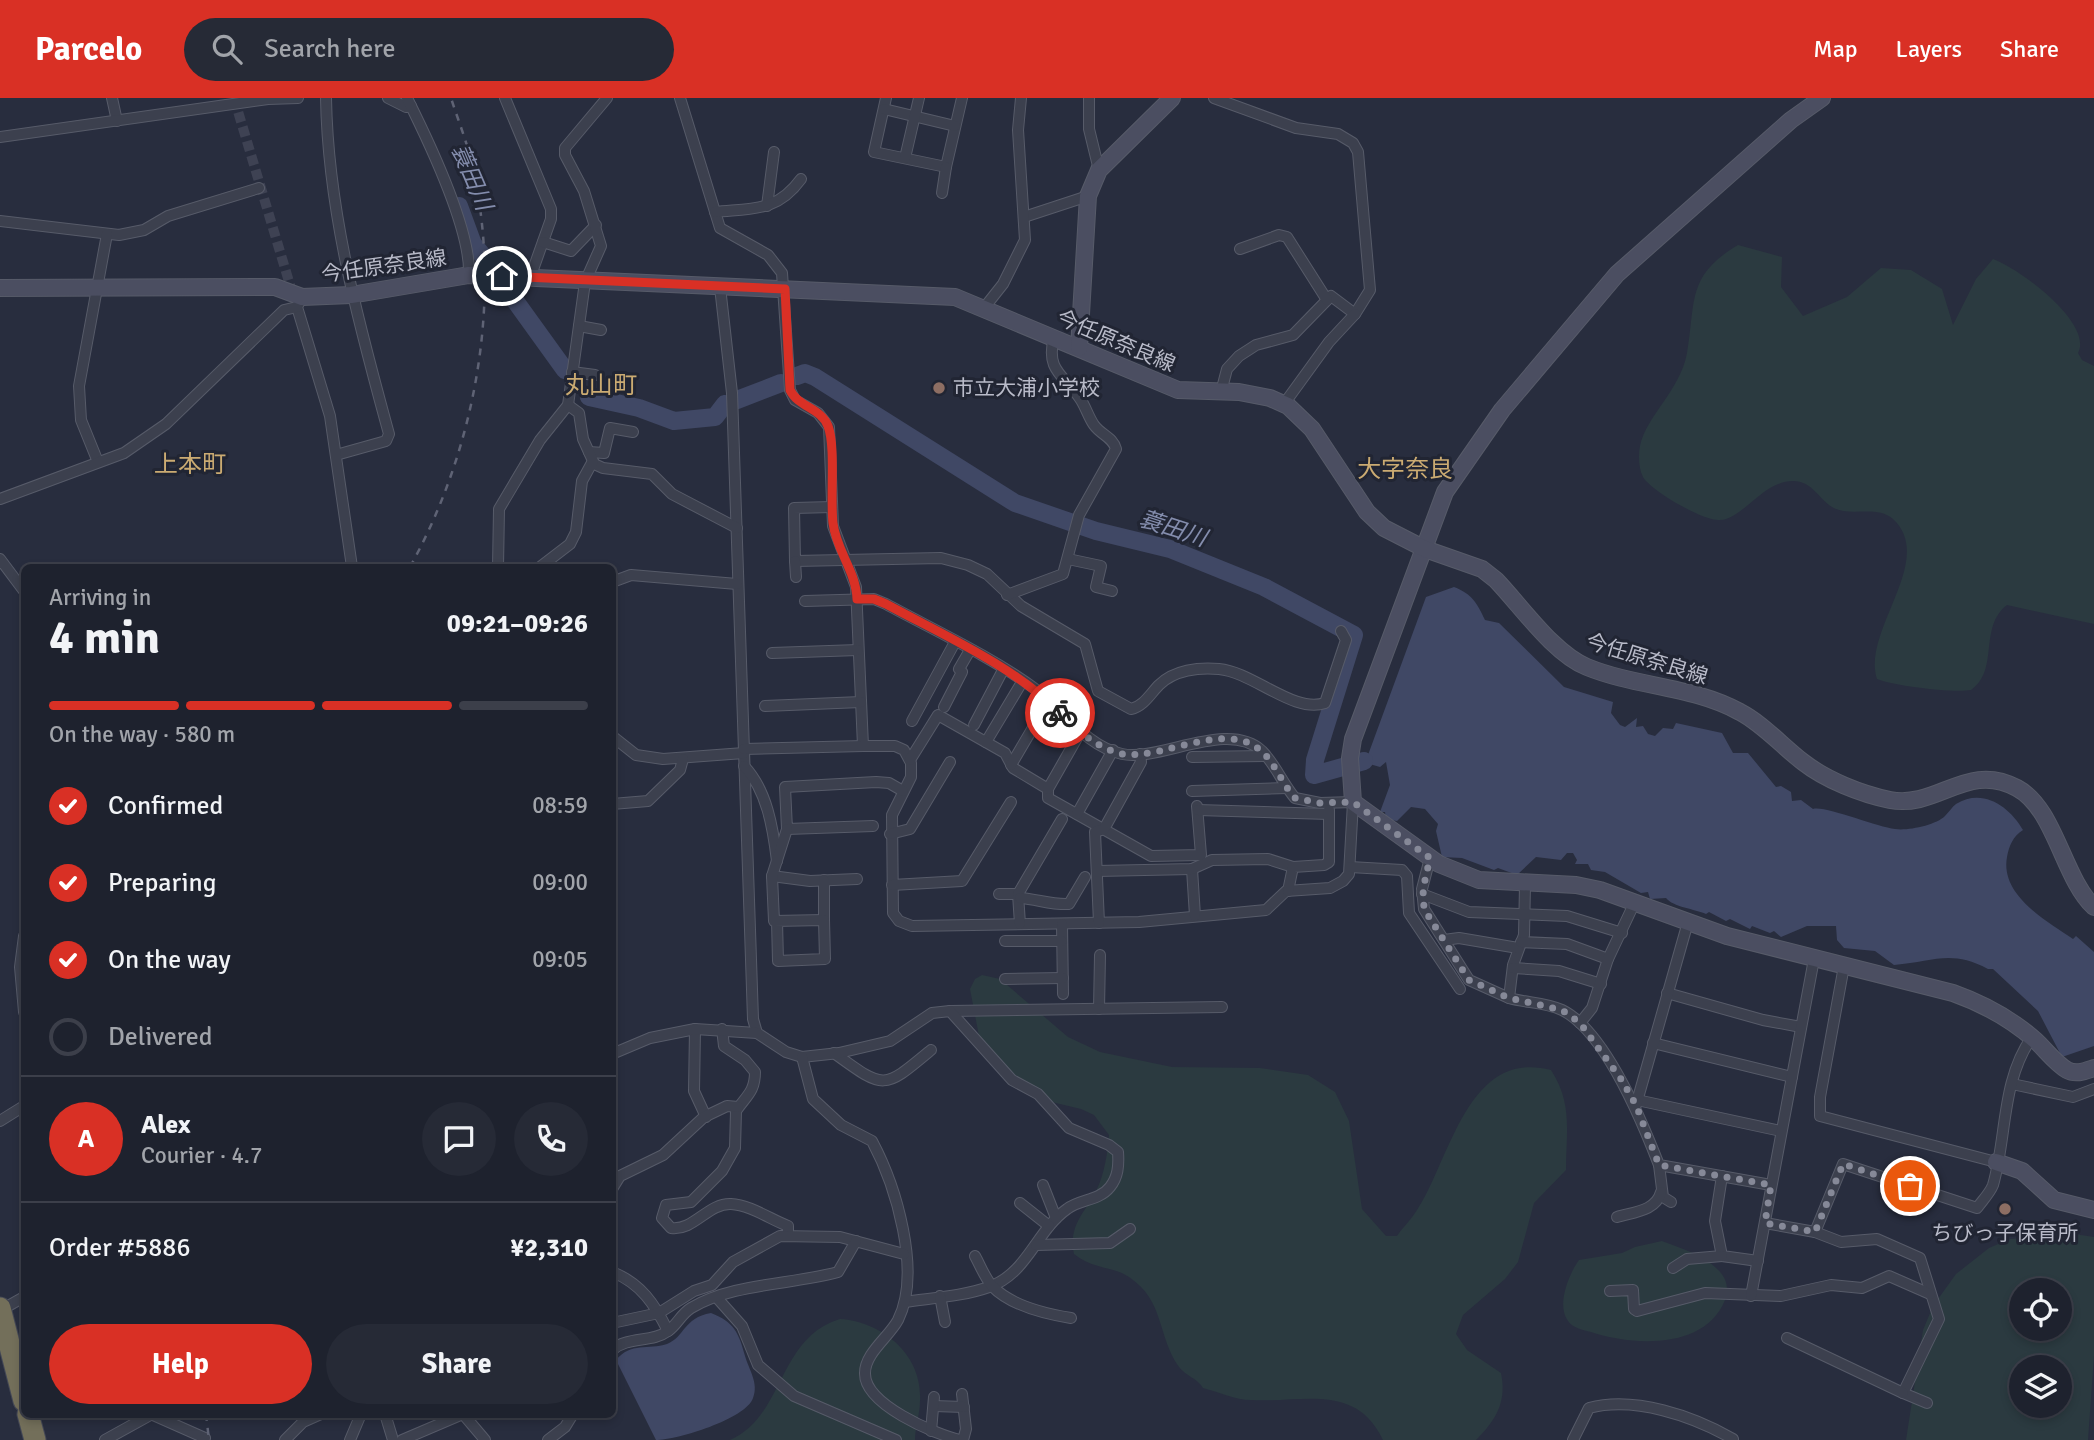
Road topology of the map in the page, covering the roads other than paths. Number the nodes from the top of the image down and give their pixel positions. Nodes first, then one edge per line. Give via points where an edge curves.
1 (112, 98) edge
2 (298, 98) edge
3 (326, 98) edge
4 (388, 98) edge
5 (505, 98) edge
6 (607, 98) edge
7 (680, 98) edge
8 (919, 98) edge
9 (962, 98) edge
10 (1021, 98) edge
11 (1089, 98) edge
12 (1172, 98) edge
13 (1214, 98) edge
14 (1822, 98) edge
15 (409, 102) edge
16 (885, 103) edge
17 (915, 116) junction
18 (117, 121) junction
19 (956, 126) junction
20 (0, 137) edge
21 (774, 152) dead end
22 (905, 158) junction
23 (946, 167) junction
24 (1098, 170) junction
25 (801, 179) dead end
26 (259, 188) dead end
27 (942, 193) dead end
28 (1088, 196) junction
29 (767, 206) junction
30 (715, 212) junction
31 (1024, 218) junction
32 (0, 221) edge
33 (596, 225) junction
34 (107, 234) junction
35 (543, 242) junction
36 (1240, 249) dead end
37 (469, 275) junction
38 (530, 278) junction
39 (585, 282) junction
40 (100, 286) junction
41 (720, 287) junction
42 (0, 288) edge
43 (785, 289) junction
44 (351, 295) junction
45 (1327, 300) junction
46 (299, 302) junction
47 (984, 308) junction
48 (1355, 314) junction
49 (579, 326) junction
50 (601, 330) dead end
51 (1054, 337) junction
52 (1079, 348) junction
53 (572, 372) junction
54 (596, 375) dead end
55 (1221, 392) junction
56 (1284, 404) junction
57 (568, 405) junction
58 (633, 432) dead end
59 (336, 455) junction
60 (591, 458) junction
61 (98, 462) junction
62 (0, 499) edge
63 (832, 507) junction
64 (737, 528) junction
65 (1425, 549) junction
66 (0, 559) edge
67 (845, 559) junction
68 (1069, 559) junction
69 (795, 561) junction
70 (352, 564) edge
71 (498, 564) edge
72 (544, 564) edge
73 (796, 577) dead end
74 (616, 581) edge
75 (737, 584) junction
76 (21, 587) edge
77 (1112, 591) dead end
78 (1007, 594) junction
79 (857, 599) junction
80 (804, 601) dead end
81 (1340, 631) dead end
82 (955, 642) junction
83 (859, 650) junction
84 (970, 650) junction
85 (772, 653) dead end
86 (1003, 670) junction
87 (1022, 681) junction
88 (861, 702) junction
89 (1048, 702) junction
90 (765, 706) dead end
91 (944, 707) dead end
92 (912, 721) dead end
93 (974, 725) dead end
94 (1081, 732) junction
95 (616, 739) edge
96 (986, 742) junction
97 (863, 746) junction
98 (1113, 750) junction
99 (744, 751) junction
100 (1140, 754) junction
101 (1265, 756) junction
102 (1192, 757) dead end
103 (683, 759) junction
104 (910, 760) junction
105 (950, 762) dead end
106 (1011, 765) junction
107 (744, 766) junction
108 (1287, 788) junction
109 (1048, 789) junction
110 (903, 791) junction
111 (1192, 791) dead end
112 (1011, 802) dead end
113 (1353, 802) junction
114 (616, 804) edge
115 (1328, 808) junction
116 (1077, 814) junction
117 (1062, 819) dead end
118 (873, 825) dead end
119 (788, 829) junction
120 (1104, 829) junction
121 (890, 834) junction
122 (1430, 858) junction
123 (776, 861) junction
124 (1293, 867) junction
125 (1350, 867) junction
126 (1192, 869) junction
127 (1097, 871) junction
128 (772, 876) junction
129 (1085, 877) dead end
130 (857, 879) dead end
131 (824, 880) junction
132 (892, 885) junction
133 (1525, 885) junction
134 (1289, 891) junction
135 (999, 894) dead end
136 (1422, 894) junction
137 (1019, 896) junction
138 (1634, 904) junction
139 (2094, 907) edge
140 (1195, 916) junction
141 (1524, 916) junction
142 (824, 920) junction
143 (777, 921) junction
144 (1688, 922) junction
145 (1098, 923) junction
146 (1020, 924) junction
147 (1062, 924) junction
148 (1622, 933) junction
149 (1444, 940) junction
150 (1005, 941) dead end
151 (1062, 941) junction
152 (1520, 945) junction
153 (1100, 955) dead end
154 (1608, 959) junction
155 (1814, 959) junction
156 (1844, 966) junction
157 (1513, 968) junction
158 (1063, 978) junction
159 (1005, 979) dead end
160 (1601, 984) junction
161 (1461, 989) dead end
162 (1667, 993) junction
163 (1063, 994) dead end
164 (1509, 998) junction
165 (1222, 1007) dead end
166 (1099, 1009) junction
167 (950, 1011) junction
168 (1580, 1023) junction
169 (1801, 1027) junction
170 (695, 1029) junction
171 (722, 1029) junction
172 (757, 1033) junction
173 (2032, 1037) junction
174 (1653, 1043) junction
175 (931, 1050) dead end
176 (616, 1052) edge
177 (834, 1053) junction
178 (802, 1057) junction
179 (2094, 1068) edge
180 (1791, 1077) junction
181 (2012, 1084) junction
182 (2094, 1089) edge
183 (1636, 1103) junction
184 (738, 1107) junction
185 (21, 1108) edge
186 (706, 1117) junction
187 (0, 1121) edge
188 (1781, 1131) junction
189 (1996, 1162) junction
190 (1659, 1165) junction
191 (1722, 1176) junction
192 (616, 1182) edge
193 (1043, 1185) dead end
194 (1771, 1185) junction
195 (1661, 1192) junction
196 (1671, 1202) dead end
197 (1020, 1203) dead end
198 (2094, 1210) edge
199 (1617, 1217) dead end
200 (1053, 1222) junction
201 (1765, 1223) junction
202 (1130, 1229) dead end
203 (1815, 1232) junction
204 (788, 1236) junction
205 (856, 1241) junction
206 (1036, 1245) junction
207 (904, 1254) junction
208 (975, 1256) dead end
209 (1722, 1256) junction
210 (1758, 1261) junction
211 (1673, 1268) dead end
212 (616, 1274) edge
213 (992, 1286) junction
214 (1610, 1291) dead end
215 (1930, 1294) junction
216 (940, 1296) junction
217 (1751, 1296) junction
218 (21, 1298) edge
219 (718, 1299) junction
220 (905, 1302) junction
221 (0, 1309) edge
222 (659, 1313) junction
223 (1071, 1318) dead end
224 (616, 1322) edge
225 (945, 1322) dead end
226 (668, 1331) junction
227 (1787, 1338) dead end
228 (616, 1347) edge
229 (21, 1390) edge
230 (1903, 1393) junction
231 (962, 1394) dead end
232 (1927, 1403) dead end
233 (964, 1407) junction
234 (29, 1418) edge
235 (143, 1418) edge
236 (161, 1418) edge
237 (312, 1418) edge
238 (360, 1418) edge
239 (387, 1418) edge
240 (454, 1418) edge
241 (466, 1418) edge
242 (571, 1418) edge
243 (934, 1435) edge
244 (205, 1438) edge
245 (1733, 1439) edge
246 (35, 1440) edge
247 (104, 1440) edge
248 (285, 1440) edge
249 (350, 1440) edge
250 (393, 1440) edge
251 (402, 1440) edge
252 (485, 1440) edge
253 (548, 1440) edge
254 (897, 1440) edge
255 (962, 1440) edge
256 (1573, 1440) edge

1 - 18 street
2 - 18 street
3 - 44 street
4 - 15 street via 406,107
5 - 35 street via 551,209
6 - 33 street via 565,148
7 - 30 street
8 - 17 street
9 - 19 street
10 - 31 street via 1017,130
11 - 24 street via 1089,129
12 - 24 main road
13 - 48 street via 1278,122 1338,134 1353,143 1358,152 1370,280 1370,290
14 - 65 main road via 1791,120 1617,274 1502,410 1462,465 1446,492
15 - 37 street via 447,190 466,247
16 - 17 street
16 - 22 street via 874,152
17 - 19 street
17 - 22 street
18 - 20 street
19 - 23 street
21 - 29 street
22 - 23 street
23 - 27 street
24 - 28 main road
25 - 29 street via 788,197
26 - 34 street via 169,216 144,230
28 - 31 street
28 - 52 main road
29 - 30 street
30 - 43 street via 720,228 778,264
31 - 47 street via 1026,240 1003,284
32 - 34 street
33 - 35 street via 571,251
33 - 39 street via 601,246
34 - 40 street
35 - 38 street
36 - 45 street via 1279,235 1287,237
37 - 38 main road, 今任原奈良線
37 - 44 main road, 今任原奈良線
38 - 39 main road, 今任原奈良線
39 - 41 main road, 今任原奈良線
39 - 49 street
40 - 42 main road, 今任原奈良線
40 - 46 main road, 今任原奈良線 via 275,287
40 - 61 street via 79,386 81,420
41 - 43 main road, 今任原奈良線
41 - 64 street via 732,393
43 - 47 main road, 今任原奈良線 via 941,295
43 - 63 street via 790,390 795,400 818,413 829,427
44 - 46 main road, 今任原奈良線
44 - 59 street via 389,434 386,440
45 - 48 street via 1331,296
45 - 55 street via 1293,335 1256,345 1239,356 1227,369
46 - 59 street
46 - 61 street via 284,310 166,424 124,453
47 - 51 main road, 今任原奈良線
48 - 56 street
49 - 50 street
49 - 53 street
51 - 52 main road, 今任原奈良線
51 - 68 street via 1049,355 1057,372 1116,449 1079,514
52 - 55 main road, 今任原奈良線 via 1178,390
53 - 54 street
53 - 57 street
55 - 56 main road, 今任原奈良線
56 - 65 main road, 今任原奈良線 via 1312,429 1367,512 1384,528
57 - 60 street via 579,413
57 - 71 street via 540,440 499,509
58 - 60 street via 610,428 604,453
59 - 70 street
60 - 64 street via 603,468 652,474 672,494
60 - 72 street via 582,481 576,532 570,544
61 - 62 street
63 - 67 street via 833,526
63 - 69 street via 794,508
64 - 75 street
65 - 113 main road via 1353,739
65 - 139 main road, 今任原奈良線 via 1489,574 1570,658 1588,668 1664,686 1741,712 1805,764 1838,783 1892,800 1930,797 1968,780 1987,778 2017,788 2034,802
66 - 76 street
67 - 69 street
67 - 78 street via 941,558 987,574
67 - 79 street via 856,582
68 - 77 street via 1101,566 1096,587
68 - 78 street via 1057,578
69 - 73 street
74 - 75 street via 631,575
75 - 99 street
78 - 81 street via 1085,644 1098,691 1131,709 1168,677 1203,668 1236,673 1304,705 1325,702 1346,640
79 - 80 street
79 - 82 street via 886,604
79 - 83 street
82 - 84 street
82 - 92 street
83 - 85 street
83 - 88 street
84 - 86 street
84 - 91 street
86 - 87 street
86 - 93 street
87 - 89 street
87 - 96 street
88 - 90 street
88 - 97 street
89 - 94 street
89 - 106 street
94 - 98 street
94 - 109 street
95 - 103 street via 636,755
96 - 104 street via 938,715
96 - 106 street via 1005,753
97 - 99 street
97 - 104 street via 895,746
98 - 100 street
98 - 116 street
99 - 103 street
99 - 107 street
100 - 101 street via 1203,741 1234,741 1252,745
100 - 120 street via 1141,762
101 - 102 street
101 - 108 street
103 - 114 street via 680,770 648,802
104 - 110 street via 911,777
105 - 121 street via 910,830
106 - 109 street
107 - 123 street via 759,781
107 - 172 street
108 - 111 street
108 - 115 street via 1304,802
109 - 116 street via 1048,798
110 - 119 street via 876,782 785,787
110 - 121 street via 892,815
112 - 132 street via 962,881
113 - 115 street
113 - 122 main road
113 - 125 street
115 - 120 street via 1198,808 1201,855 1151,856
115 - 124 street via 1328,862
116 - 120 street
117 - 137 street
118 - 119 street
119 - 123 street
120 - 127 street via 1095,832
121 - 132 street
122 - 133 main road via 1479,880
122 - 136 street
123 - 128 street
124 - 126 street via 1254,859 1212,860
124 - 134 street
125 - 134 street via 1338,884
125 - 161 street via 1402,870 1409,913
126 - 127 street
126 - 140 street
127 - 145 street
128 - 131 street
128 - 143 street
129 - 137 street via 1069,904 1051,905
130 - 131 street
131 - 142 street
132 - 146 street via 893,913 912,926
133 - 138 main road via 1576,885
133 - 141 street
134 - 140 street via 1266,910
135 - 137 street
136 - 141 street via 1469,912
136 - 149 street via 1424,909
137 - 146 street
138 - 144 main road
138 - 148 street
140 - 145 street
141 - 148 street via 1567,916
141 - 152 street
142 - 143 street
142 - 143 street via 825,959 778,961
144 - 155 main road
144 - 162 street
145 - 147 street
146 - 147 street
147 - 151 street
148 - 154 street
149 - 152 street
149 - 164 street via 1469,980
150 - 151 street
151 - 158 street
152 - 154 street via 1567,944
152 - 157 street
153 - 166 street
154 - 160 street
155 - 156 main road
155 - 169 street
156 - 173 main road via 1983,1003
156 - 189 street via 1820,1116
157 - 160 street via 1559,971
157 - 164 street
158 - 159 street
158 - 163 street
160 - 168 street
162 - 169 street
162 - 174 street
164 - 168 street via 1562,1010
165 - 166 street
166 - 167 street
167 - 177 street via 932,1013 890,1041
167 - 200 street via 1012,1080 1038,1094 1069,1128 1118,1152 1119,1165 1111,1186 1070,1207
168 - 183 street
169 - 180 street
170 - 171 street
170 - 176 street via 650,1038
170 - 186 street via 694,1091
171 - 172 street
171 - 184 street via 724,1045 755,1072 751,1095
172 - 178 street
173 - 179 main road via 2068,1071
173 - 181 street
174 - 180 street
174 - 183 street
175 - 177 street via 896,1079 884,1082 866,1077
177 - 178 street
178 - 207 street via 813,1098 841,1125 872,1141 903,1220
180 - 188 street
181 - 182 street via 2073,1097
181 - 189 street
183 - 188 street
183 - 190 street
184 - 186 street
184 - 204 street via 735,1148 722,1171 691,1202 666,1205 662,1218 679,1229 731,1204 788,1226
185 - 187 street
186 - 192 street via 663,1155 620,1176
188 - 194 street
189 - 198 main road via 2022,1171 2054,1200
189 - 203 street via 1992,1188 1977,1208 1843,1164
190 - 191 street
190 - 195 street
191 - 194 street
191 - 209 street via 1715,1221
193 - 200 street
194 - 201 street
195 - 196 street
195 - 199 street via 1653,1207
197 - 200 street
200 - 206 street
201 - 203 street
201 - 210 street
202 - 206 street via 1110,1242
203 - 215 street via 1841,1242 1877,1239 1920,1258
204 - 205 street
204 - 222 street via 768,1240 733,1262 712,1284
205 - 207 street
205 - 219 street via 838,1272 748,1287
206 - 213 street via 1021,1267
207 - 220 street
208 - 213 street
209 - 210 street
209 - 211 street via 1687,1259
210 - 217 street
212 - 222 street via 632,1281
213 - 216 street
213 - 223 street via 1032,1308
214 - 217 street via 1633,1290 1637,1311 1705,1293
215 - 217 street via 1889,1276 1861,1288 1831,1285 1781,1296
215 - 230 street via 1939,1319
216 - 220 street
216 - 225 street
218 - 221 street
219 - 226 street via 692,1308
219 - 254 street via 742,1326 758,1365 794,1396
220 - 243 street via 890,1335 868,1359 864,1374 877,1399
221 - 229 highway
222 - 224 street
222 - 226 street
226 - 228 street
227 - 230 street
230 - 232 street
231 - 233 street
233 - 243 street via 934,1402
233 - 255 street
234 - 246 highway
235 - 247 street
236 - 244 street
237 - 248 street
238 - 249 street
239 - 250 street
240 - 251 street
241 - 252 street
242 - 253 street
243 - 255 street
245 - 256 street via 1658,1410 1608,1403 1589,1408

